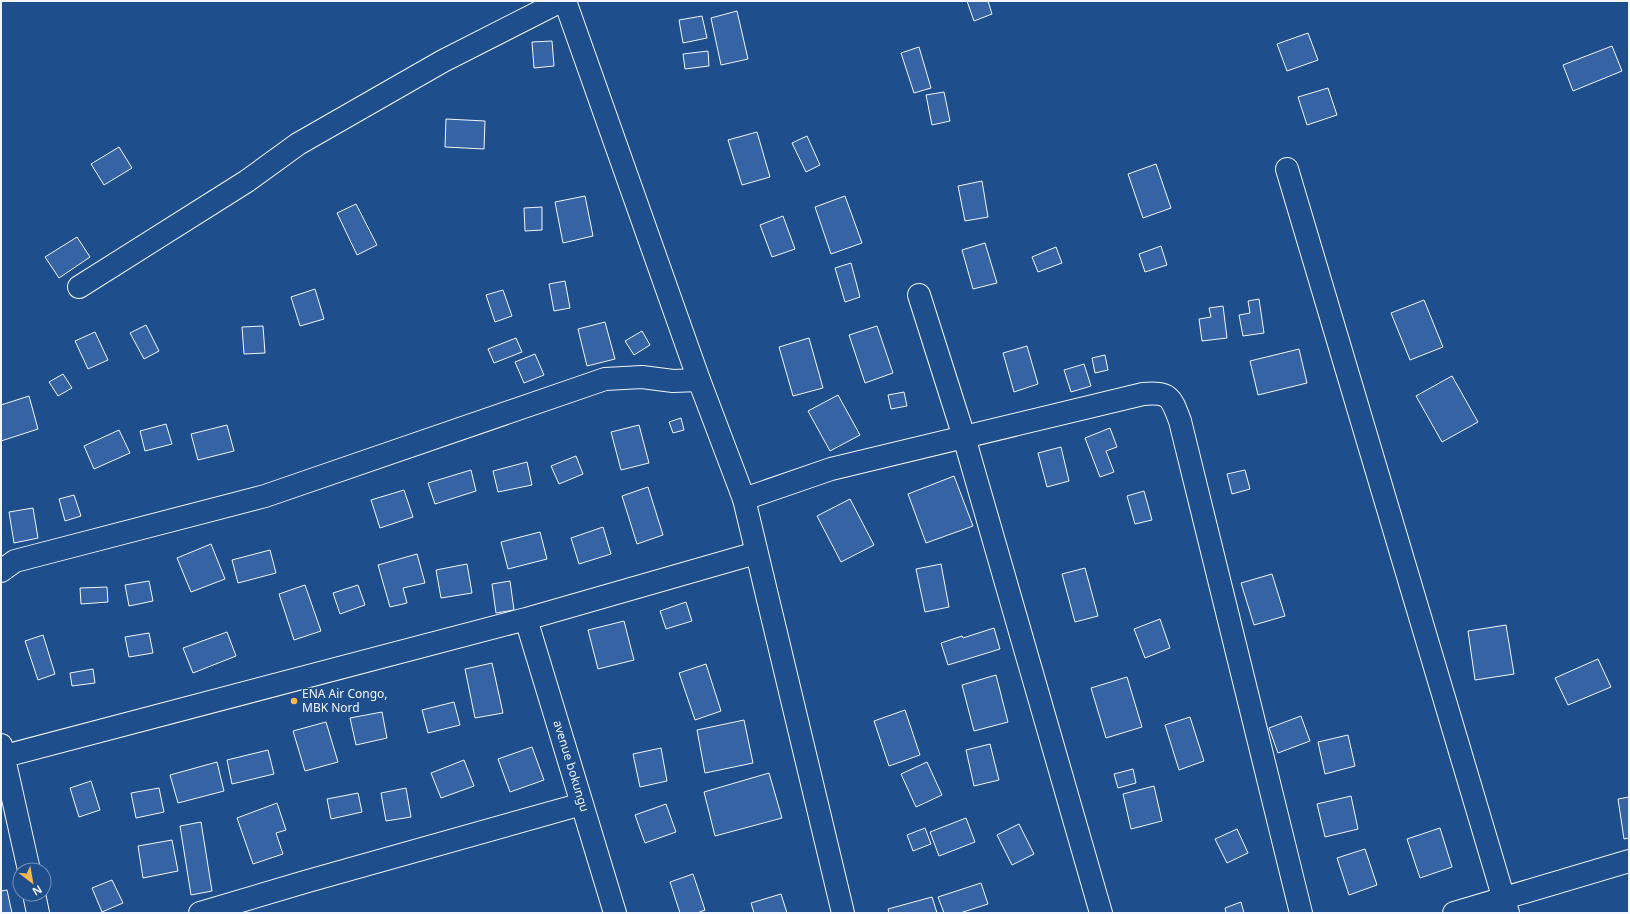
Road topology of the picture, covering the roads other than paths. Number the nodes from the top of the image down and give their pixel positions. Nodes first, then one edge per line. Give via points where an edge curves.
1 (561, 1) edge
2 (565, 1) edge
3 (1287, 169) dead end
4 (79, 287) dead end
5 (919, 295) dead end
6 (700, 380) junction
7 (964, 437) junction
8 (744, 499) junction
9 (756, 553) junction
10 (1, 571) edge
11 (526, 619) junction
12 (2, 753) edge
13 (582, 804) junction
14 (1629, 861) edge
15 (27, 862) edge
16 (36, 902) edge
17 (1506, 906) edge
18 (38, 913) edge
19 (200, 913) edge
20 (615, 913) edge
21 (843, 913) edge
22 (1101, 913) edge
23 (1301, 913) edge
24 (1454, 913) edge

1 - 4 street via 443,61 298,144 247,181
2 - 6 street
3 - 17 street
5 - 7 street
6 - 8 street
6 - 10 street via 673,381 642,377 605,379 265,496 15,561
7 - 8 street via 831,469
7 - 22 street
7 - 23 street via 1143,394 1160,393 1173,401
8 - 9 street
9 - 11 street
9 - 21 street
11 - 12 street
11 - 13 street, avenue bokungu
12 - 15 street
13 - 19 street via 308,880
13 - 20 street, avenue bokungu
14 - 17 street
16 - 18 street
17 - 24 street

